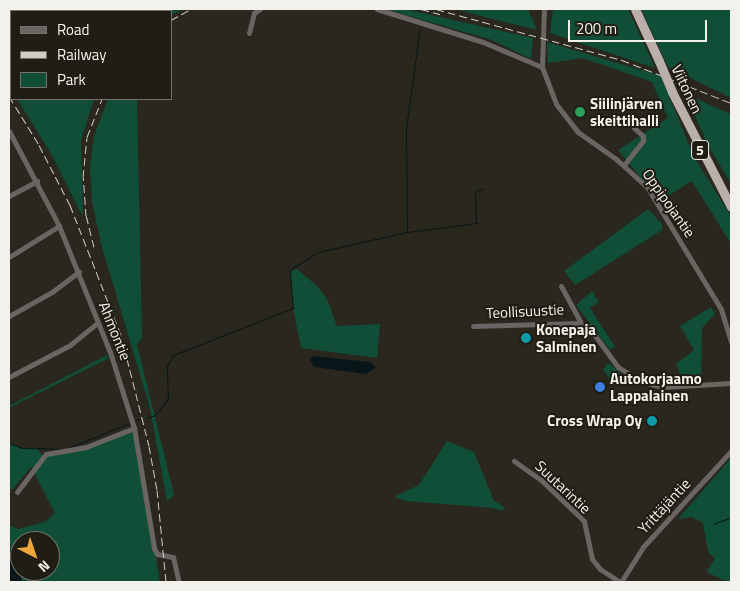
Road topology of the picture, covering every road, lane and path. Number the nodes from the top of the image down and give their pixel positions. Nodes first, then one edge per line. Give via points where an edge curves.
1 (260, 9) edge
2 (377, 9) edge
3 (542, 9) edge
4 (635, 9) edge
5 (249, 33) dead end
6 (542, 66) junction
7 (634, 128) dead end
8 (9, 133) edge
9 (624, 165) junction
10 (37, 181) junction
11 (9, 196) edge
12 (731, 207) edge
13 (59, 226) junction
14 (9, 257) edge
15 (79, 272) junction
16 (562, 286) dead end
17 (9, 316) edge
18 (98, 322) junction
19 (581, 323) junction
20 (473, 326) dead end
21 (731, 341) edge
22 (9, 377) edge
23 (731, 383) edge
24 (134, 428) junction
25 (731, 451) edge
26 (514, 461) dead end
27 (17, 492) dead end
28 (179, 582) edge
29 (621, 582) edge

1 - 5 street via 254,13
2 - 6 street via 483,42
3 - 6 street, Oppipojantie
4 - 12 highway, Viitonen / 5, bridge via 672,92
6 - 9 street, Oppipojantie via 548,88 566,118 586,138
7 - 9 street via 643,140
8 - 10 street, Ahmontie
9 - 21 street, Oppipojantie via 647,188 666,217 721,309
10 - 11 street
10 - 13 street, Ahmontie
13 - 14 street
13 - 15 street, Ahmontie
15 - 17 street via 52,292
15 - 18 street, Ahmontie
16 - 19 street
18 - 22 street via 70,345
18 - 24 street, Ahmontie via 118,372
19 - 20 street, Teollisuustie
19 - 23 street, Teollisuustie via 588,326 618,367 640,381 663,388
24 - 27 street via 86,447 46,454
24 - 28 street, Ahmontie via 157,554 173,557
25 - 29 street, Yrittäjäntie via 643,547
26 - 29 street, Suutarintie via 541,480 584,521 592,559 600,569

